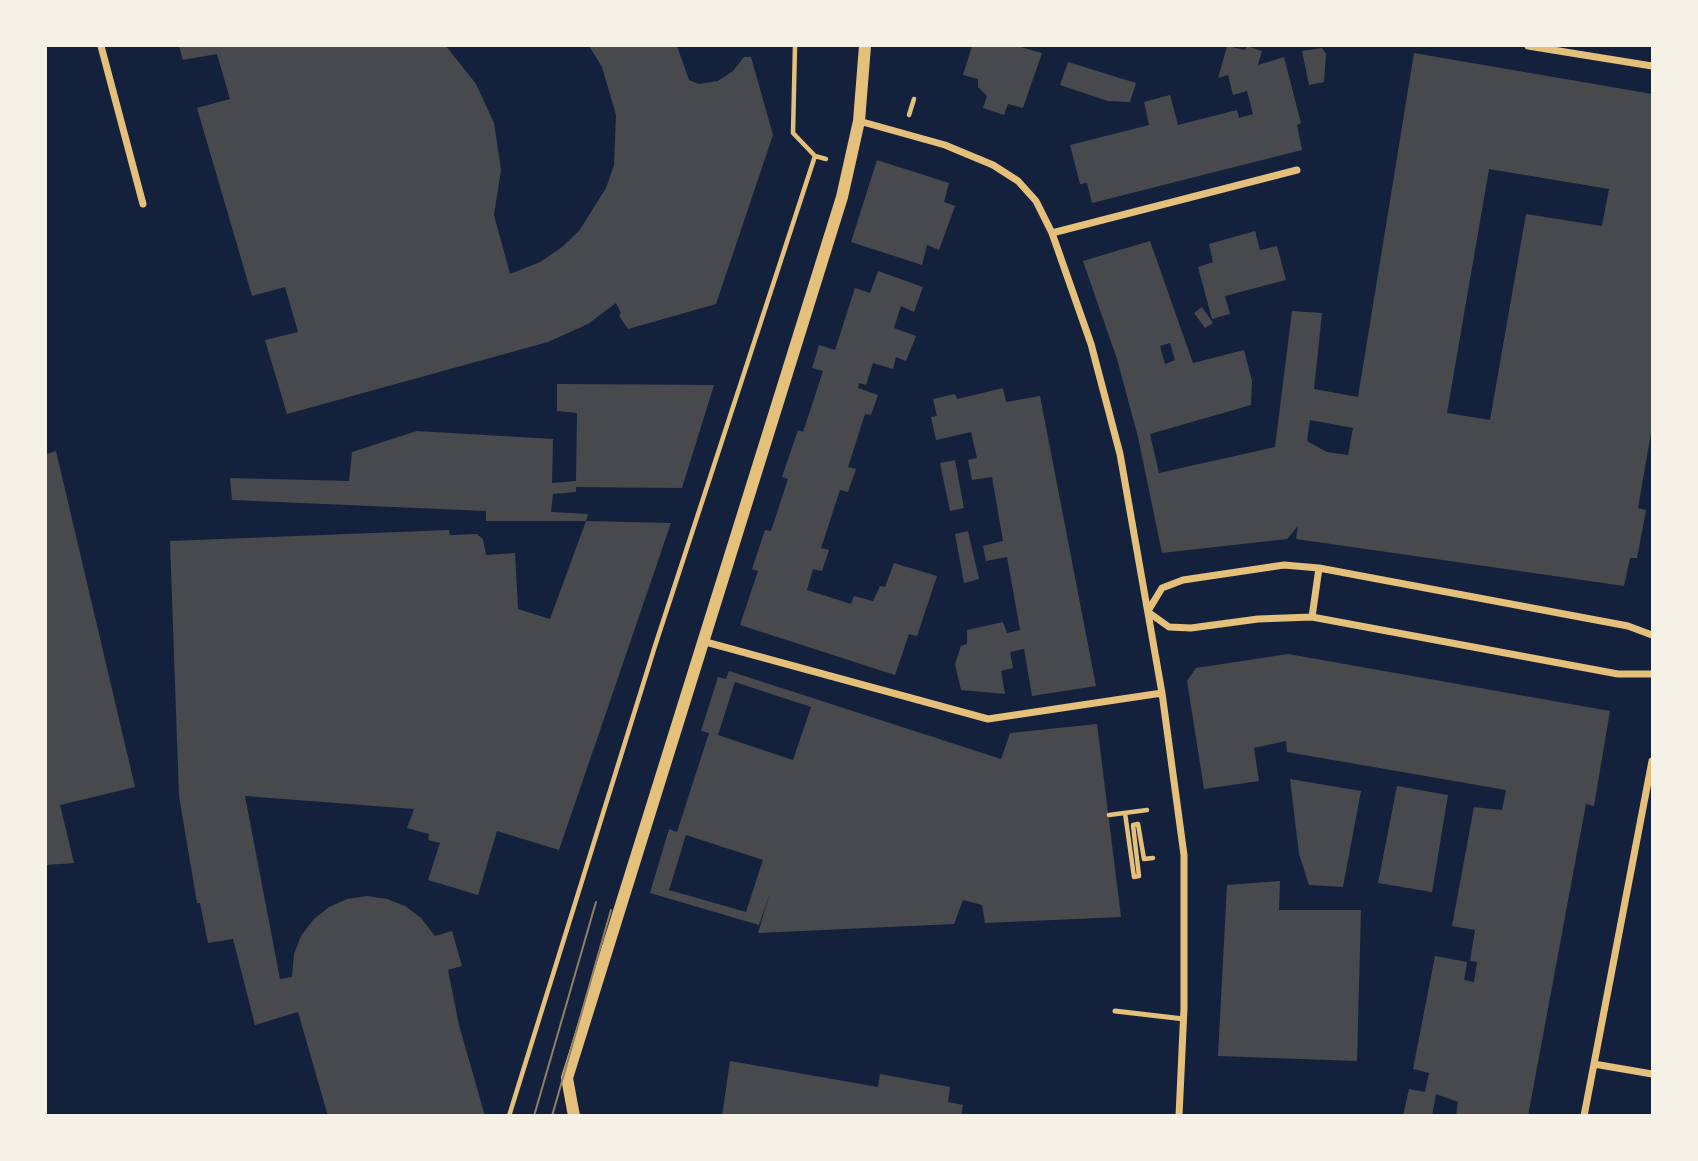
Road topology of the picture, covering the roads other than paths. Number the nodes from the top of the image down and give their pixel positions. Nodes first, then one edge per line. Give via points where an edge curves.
1 (101, 46) edge
2 (865, 46) edge
3 (1528, 46) edge
4 (1653, 66) edge
5 (859, 121) junction
6 (1297, 170) dead end
7 (144, 204) dead end
8 (1052, 233) junction
9 (1319, 568) junction
10 (1148, 611) junction
11 (1312, 617) junction
12 (1653, 635) edge
13 (702, 641) junction
14 (1653, 674) edge
15 (1162, 693) junction
16 (1653, 761) edge
17 (1115, 1011) dead end
18 (1184, 1019) junction
19 (1594, 1064) junction
20 (1653, 1074) edge
21 (574, 1115) edge
22 (1179, 1115) edge
23 (1584, 1115) edge

1 - 7 street
2 - 5 street
3 - 4 street
5 - 8 street via 945,145 993,165 1018,181 1036,201
5 - 13 street via 842,197
6 - 8 street
8 - 10 street via 1091,344 1120,454
9 - 10 street via 1284,565 1183,580 1161,588
9 - 11 street
9 - 12 street via 1628,625
10 - 11 street via 1169,627 1191,628
10 - 15 street
11 - 14 street via 1618,674
13 - 15 street via 988,719
13 - 21 street via 567,1078
15 - 18 street via 1184,855
16 - 19 street
17 - 18 lane
18 - 22 street
19 - 20 street
19 - 23 street

